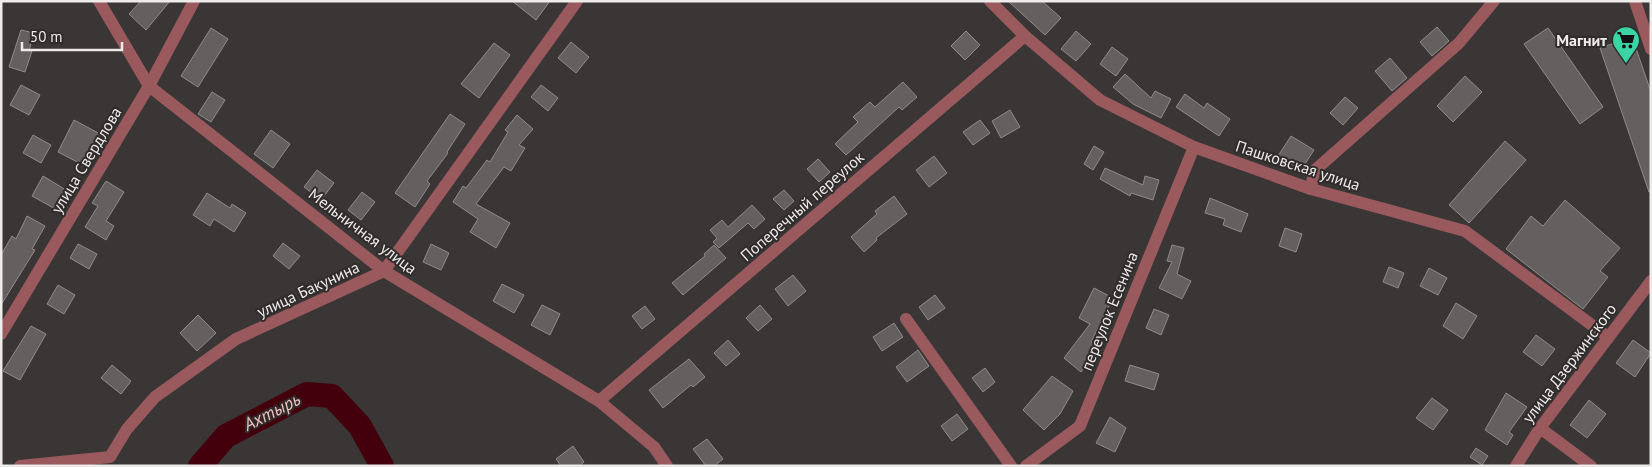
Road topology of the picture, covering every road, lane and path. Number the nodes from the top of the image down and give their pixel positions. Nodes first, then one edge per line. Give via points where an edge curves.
1 (100, 1) edge
2 (194, 1) edge
3 (577, 1) edge
4 (990, 1) edge
5 (1494, 1) edge
6 (1635, 1) edge
7 (1025, 36) junction
8 (1651, 49) edge
9 (149, 86) junction
10 (1194, 147) junction
11 (1311, 189) junction
12 (384, 272) junction
13 (1651, 281) edge
14 (906, 319) dead end
15 (1, 334) edge
16 (1608, 337) junction
17 (599, 401) junction
18 (1540, 428) junction
19 (20, 466) edge
20 (667, 466) edge
21 (1011, 466) edge
22 (1026, 466) edge
23 (1516, 466) edge
24 (1591, 466) edge

1 - 9 street, Мельничная улица
2 - 9 street, улица Свердлова
3 - 12 street, улица Бакунина
4 - 7 street, Пашковская улица
5 - 11 street via 1459,43 1314,171
6 - 8 street
7 - 10 street, Пашковская улица via 1100,100
7 - 17 street, Поперечный переулок
9 - 12 street, Мельничная улица
9 - 15 street, улица Свердлова
10 - 11 street, Пашковская улица
10 - 22 street, переулок Есенина via 1080,426
11 - 16 street, Пашковская улица via 1464,231
12 - 17 street, Мельничная улица
12 - 19 street, улица Бакунина via 236,339 155,397 127,429 110,456
13 - 16 street, улица Дзержинского
14 - 21 street
16 - 18 street, улица Дзержинского
17 - 20 street, Мельничная улица via 654,447
18 - 23 street, улица Дзержинского
18 - 24 street

